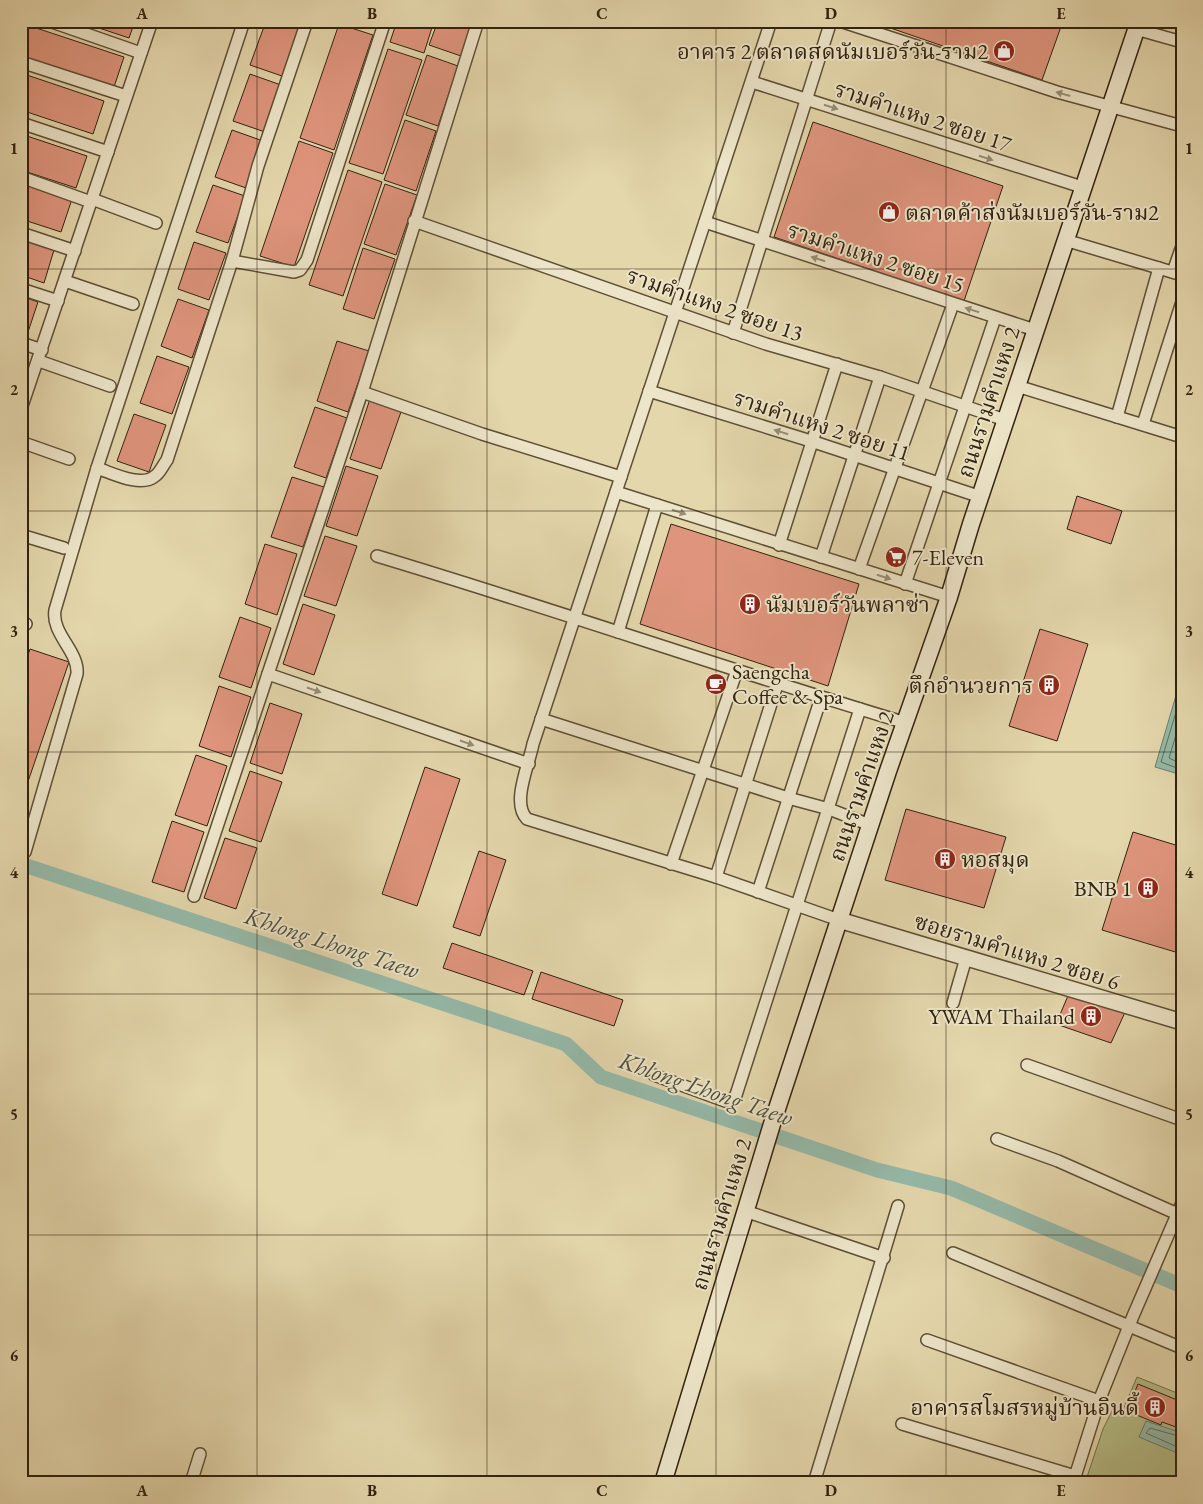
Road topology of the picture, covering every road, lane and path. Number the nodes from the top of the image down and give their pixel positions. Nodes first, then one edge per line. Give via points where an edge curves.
1 (49, 21) edge
2 (152, 21) edge
3 (244, 21) edge
4 (307, 21) edge
5 (385, 21) edge
6 (478, 21) edge
7 (771, 21) edge
8 (831, 21) edge
9 (840, 21) edge
10 (1137, 25) edge
11 (1182, 42) edge
12 (141, 53) junction
13 (21, 62) edge
14 (752, 82) junction
15 (126, 96) junction
16 (807, 100) junction
17 (1110, 105) junction
18 (21, 123) edge
19 (1182, 126) edge
20 (108, 152) junction
21 (21, 177) edge
22 (1082, 187) junction
23 (91, 200) junction
24 (414, 221) junction
25 (705, 222) junction
26 (156, 223) dead end
27 (21, 233) edge
28 (1065, 240) junction
29 (762, 241) junction
30 (1182, 246) edge
31 (74, 250) junction
32 (232, 261) junction
33 (1159, 268) junction
34 (1177, 274) edge
35 (65, 281) junction
36 (21, 289) edge
37 (58, 301) junction
38 (1182, 302) edge
39 (133, 304) dead end
40 (953, 304) junction
41 (676, 312) junction
42 (995, 318) junction
43 (1035, 330) junction
44 (733, 333) junction
45 (21, 343) edge
46 (41, 356) junction
47 (837, 364) junction
48 (880, 377) junction
49 (110, 386) dead end
50 (1017, 386) junction
51 (649, 391) junction
52 (362, 392) junction
53 (921, 392) junction
54 (22, 403) edge
55 (963, 407) junction
56 (1116, 417) junction
57 (1005, 420) junction
58 (1143, 424) junction
59 (1182, 437) edge
60 (21, 442) edge
61 (814, 442) junction
62 (855, 455) junction
63 (69, 459) dead end
64 (97, 468) junction
65 (894, 468) junction
66 (621, 477) junction
67 (938, 482) junction
68 (616, 492) junction
69 (981, 497) junction
70 (657, 505) junction
71 (21, 535) edge
72 (779, 545) junction
73 (64, 548) dead end
74 (377, 556) dead end
75 (821, 557) junction
76 (859, 569) junction
77 (905, 584) junction
78 (949, 597) junction
79 (575, 617) junction
80 (618, 632) junction
81 (737, 670) junction
82 (268, 674) junction
83 (777, 685) junction
84 (821, 698) junction
85 (860, 709) junction
86 (541, 719) junction
87 (906, 723) junction
88 (529, 764) junction
89 (702, 771) junction
90 (747, 784) junction
91 (788, 798) junction
92 (829, 809) junction
93 (870, 825) junction
94 (25, 852) dead end
95 (671, 864) junction
96 (716, 877) junction
97 (758, 892) junction
98 (194, 896) dead end
99 (798, 907) junction
100 (840, 920) junction
101 (966, 958) junction
102 (953, 1003) dead end
103 (1182, 1022) edge
104 (1027, 1065) dead end
105 (654, 1076) dead end
106 (1182, 1120) edge
107 (997, 1139) dead end
108 (898, 1206) dead end
109 (745, 1211) junction
110 (1180, 1211) edge
111 (953, 1254) dead end
112 (884, 1258) junction
113 (1130, 1326) junction
114 (927, 1340) dead end
115 (1182, 1348) edge
116 (1100, 1400) junction
117 (902, 1424) dead end
118 (200, 1454) dead end
119 (1074, 1479) edge
120 (191, 1483) edge
121 (663, 1483) edge
122 (814, 1483) edge

1 - 12 street
2 - 12 street
3 - 64 street
4 - 32 street via 258,166
5 - 32 street via 307,260 300,270 294,272
6 - 24 street
7 - 14 street
8 - 16 street
17 -> 9 street via 1057,92
10 - 11 street
10 - 17 main road, ถนนรามคำแหง 2
12 - 15 street
13 - 15 street
14 - 16 street, รามคำแหง 2 ซอย 17
14 - 25 street
15 - 20 street
16 -> 22 street, รามคำแหง 2 ซอย 17
16 - 29 street
17 - 19 street
17 - 22 main road, ถนนรามคำแหง 2
18 - 20 street
20 - 23 street
21 - 23 street
22 - 28 main road, ถนนรามคำแหง 2
23 - 26 street
23 - 31 street
24 - 41 street, รามคำแหง 2 ซอย 13
24 - 52 street
25 - 29 street, รามคำแหง 2 ซอย 15
25 - 41 street
27 - 31 street
28 - 33 street
28 - 43 main road, ถนนรามคำแหง 2
40 -> 29 street, รามคำแหง 2 ซอย 15
29 - 44 street
30 - 34 street
31 - 35 street
32 - 64 street via 167,460 156,476 146,481
33 - 34 street
33 - 56 street
35 - 37 street
35 - 39 street
36 - 37 street
37 - 46 street
38 - 58 street
42 -> 40 street, รามคำแหง 2 ซอย 15
40 - 53 street
41 - 44 street, รามคำแหง 2 ซอย 13
41 - 51 street
42 - 43 street, รามคำแหง 2 ซอย 15
42 - 55 street
43 - 50 main road, ถนนรามคำแหง 2
44 - 47 street, รามคำแหง 2 ซอย 13
45 - 46 street
46 - 49 street
46 - 54 street
47 - 48 street, รามคำแหง 2 ซอย 13
47 - 61 street
48 - 53 street, รามคำแหง 2 ซอย 13
48 - 62 street
50 - 56 street
50 - 57 main road, ถนนรามคำแหง 2
61 -> 51 street, รามคำแหง 2 ซอย 11
51 - 66 street
52 - 66 street
52 - 82 street
53 - 55 street, รามคำแหง 2 ซอย 13
53 - 65 street
55 - 57 street, รามคำแหง 2 ซอย 13
55 - 67 street
56 - 58 street
57 - 69 main road, ถนนรามคำแหง 2
58 - 59 street
60 - 63 street
61 - 62 street, รามคำแหง 2 ซอย 11
61 - 72 street
62 - 65 street, รามคำแหง 2 ซอย 11
62 - 75 street
64 - 94 street via 54,616 76,661 77,674
65 - 67 street, รามคำแหง 2 ซอย 11
65 - 76 street
66 - 68 street
67 - 69 street, รามคำแหง 2 ซอย 11
67 - 77 street
68 - 70 street
68 - 79 street
69 - 78 main road, ถนนรามคำแหง 2
70 -> 72 street
70 - 80 street
71 - 73 street
72 - 75 street
74 - 79 street
75 - 76 street
76 -> 77 street
77 - 78 street
78 - 87 main road, ถนนรามคำแหง 2
79 - 80 street
79 - 86 street
80 - 81 street
81 - 83 street
81 - 89 street
82 -> 88 street
82 - 98 street
83 - 84 street
83 - 90 street
84 - 85 street
84 - 91 street
85 - 87 street
85 - 92 street
86 - 88 street
86 - 89 street
87 - 93 main road, ถนนรามคำแหง 2
88 - 95 street via 519,801 521,813 527,819
89 - 90 street
89 - 95 street
90 - 91 street
90 - 96 street
91 - 92 street
91 - 97 street
92 - 93 street
92 - 99 street
93 - 100 main road, ถนนรามคำแหง 2 via 854,890
95 - 96 street
96 - 97 street
97 - 99 street
99 - 100 street
99 - 105 street via 736,1096 725,1101
100 - 101 street, ซอยรามคำแหง 2 ซอย 6
100 - 109 main road, ถนนรามคำแหง 2
101 - 102 street
101 - 103 street, ซอยรามคำแหง 2 ซอย 6
104 - 106 street
107 - 110 street
108 - 112 street
109 - 112 street
109 - 121 main road, ถนนรามคำแหง 2
110 - 113 street
111 - 113 street
112 - 122 street
113 - 115 street
113 - 116 street
114 - 116 street
116 - 119 street
117 - 119 street
118 - 120 street

